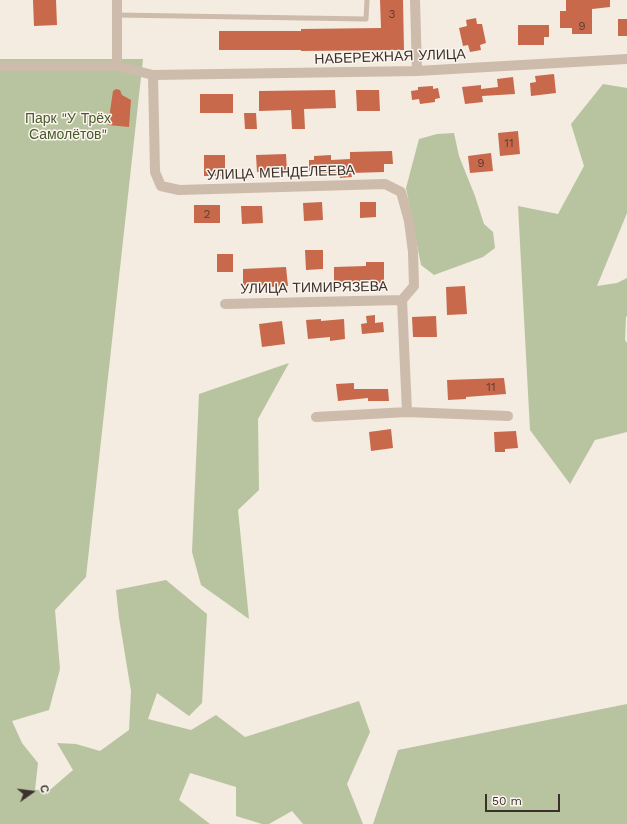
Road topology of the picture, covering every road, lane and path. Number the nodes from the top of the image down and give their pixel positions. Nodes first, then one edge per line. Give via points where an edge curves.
1 (117, 0) edge
2 (367, 0) edge
3 (415, 0) edge
4 (117, 15) junction
5 (627, 59) edge
6 (0, 66) edge
7 (117, 66) junction
8 (417, 71) junction
9 (153, 75) junction
10 (402, 300) junction
11 (226, 304) dead end
12 (407, 412) junction
13 (508, 416) dead end
14 (316, 417) dead end

1 - 4 street
2 - 4 lane via 366,19
3 - 8 street
4 - 7 street
5 - 8 street, НАБЕРЕЖНАЯ УЛИЦА
6 - 7 street, НАБЕРЕЖНАЯ УЛИЦА
7 - 9 street, НАБЕРЕЖНАЯ УЛИЦА
8 - 9 street, НАБЕРЕЖНАЯ УЛИЦА
9 - 10 street, УЛИЦА МЕНДЕЛЕЕВА via 155,172 161,186 179,190 385,184 401,192 409,221 414,286
10 - 11 street, УЛИЦА ТИМИРЯЗЕВА
10 - 12 street
12 - 13 street
12 - 14 street

